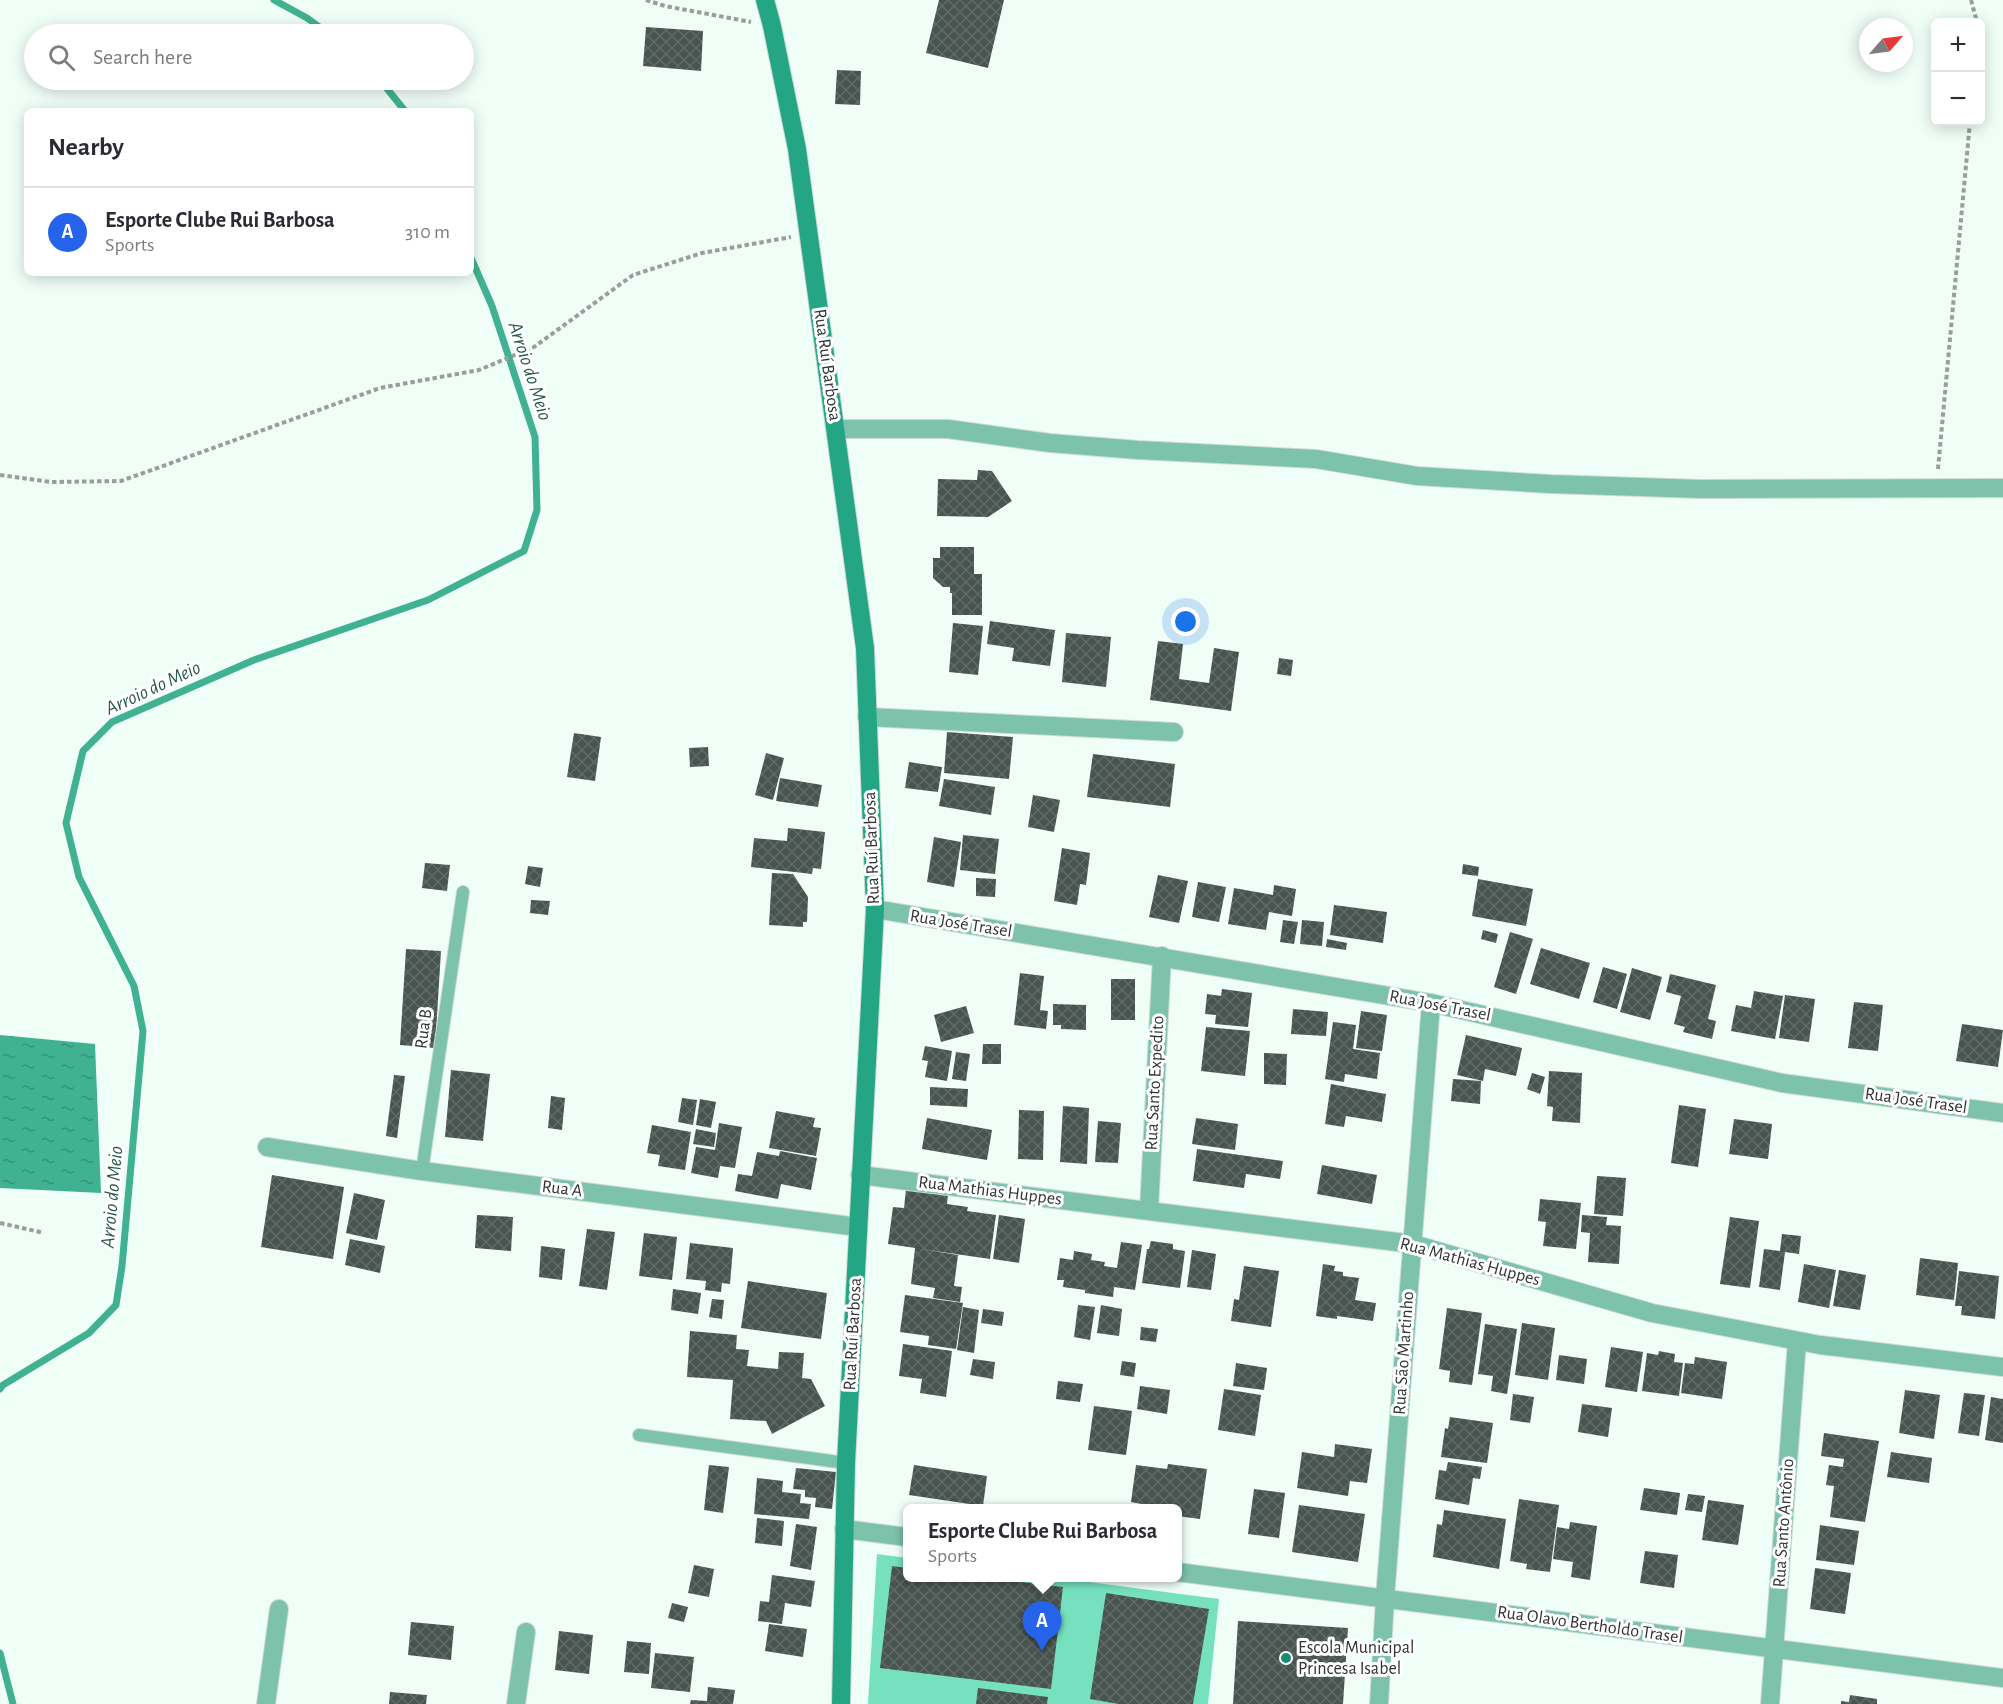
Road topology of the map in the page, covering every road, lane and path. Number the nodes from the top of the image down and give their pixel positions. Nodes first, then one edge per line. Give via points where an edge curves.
1 (646, 0) edge
2 (765, 0) edge
3 (1971, 0) edge
4 (1976, 18) edge
5 (772, 26) junction
6 (1970, 126) edge
7 (808, 234) junction
8 (836, 429) junction
9 (0, 475) edge
10 (1936, 487) junction
11 (2003, 488) edge
12 (867, 717) junction
13 (1174, 732) dead end
14 (463, 892) dead end
15 (875, 909) junction
16 (1162, 956) junction
17 (1431, 1003) junction
18 (2003, 1113) edge
19 (267, 1147) dead end
20 (422, 1171) junction
21 (860, 1175) junction
22 (1149, 1210) junction
23 (0, 1223) edge
24 (858, 1227) junction
25 (44, 1233) dead end
26 (1413, 1244) junction
27 (1797, 1341) junction
28 (2003, 1366) edge
29 (639, 1435) dead end
30 (846, 1463) junction
31 (844, 1529) junction
32 (903, 1536) edge
33 (1182, 1573) edge
34 (1385, 1598) junction
35 (279, 1609) dead end
36 (526, 1632) dead end
37 (1774, 1649) junction
38 (2003, 1678) edge
39 (266, 1704) edge
40 (516, 1704) edge
41 (842, 1704) edge
42 (1379, 1704) edge
43 (1770, 1704) edge

1 - 5 path
2 - 5 main road, Rua Ruí Barbosa
3 - 4 path
5 - 7 main road, Rua Ruí Barbosa via 797,149
6 - 10 path
7 - 8 main road, Rua Ruí Barbosa
7 - 9 path via 702,253 633,274 534,347 479,370 380,388 121,481 51,483
8 - 10 street via 948,429 1050,443 1316,459 1417,476 1550,484 1700,489
8 - 12 main road, Rua Ruí Barbosa via 865,648
10 - 11 street
12 - 13 street
12 - 15 main road, Rua Ruí Barbosa
14 - 20 lane, Rua B
15 - 16 street, Rua José Trasel
15 - 21 main road, Rua Ruí Barbosa
16 - 17 street, Rua José Trasel
16 - 22 street, Rua Santo Expedito
17 - 18 street, Rua José Trasel via 1782,1083
17 - 26 street, Rua São Martinho
19 - 20 street, Rua A
20 - 24 street, Rua A
21 - 22 street, Rua Mathias Huppes
21 - 24 main road, Rua Ruí Barbosa
22 - 26 street, Rua Mathias Huppes
23 - 25 path
24 - 30 main road, Rua Ruí Barbosa
26 - 27 street, Rua Mathias Huppes via 1652,1313
26 - 34 street, Rua São Martinho
27 - 28 street, Rua Mathias Huppes
27 - 37 street, Rua Santo Antônio
29 - 30 lane
30 - 31 main road, Rua Ruí Barbosa
31 - 32 street
31 - 41 main road, Rua Ruí Barbosa
33 - 34 street, Rua Olavo Bertholdo Trasel
34 - 37 street, Rua Olavo Bertholdo Trasel
34 - 42 street, Rua São Martinho
35 - 39 street
36 - 40 street
37 - 38 street, Rua Olavo Bertholdo Trasel
37 - 43 street, Rua Santo Antônio

